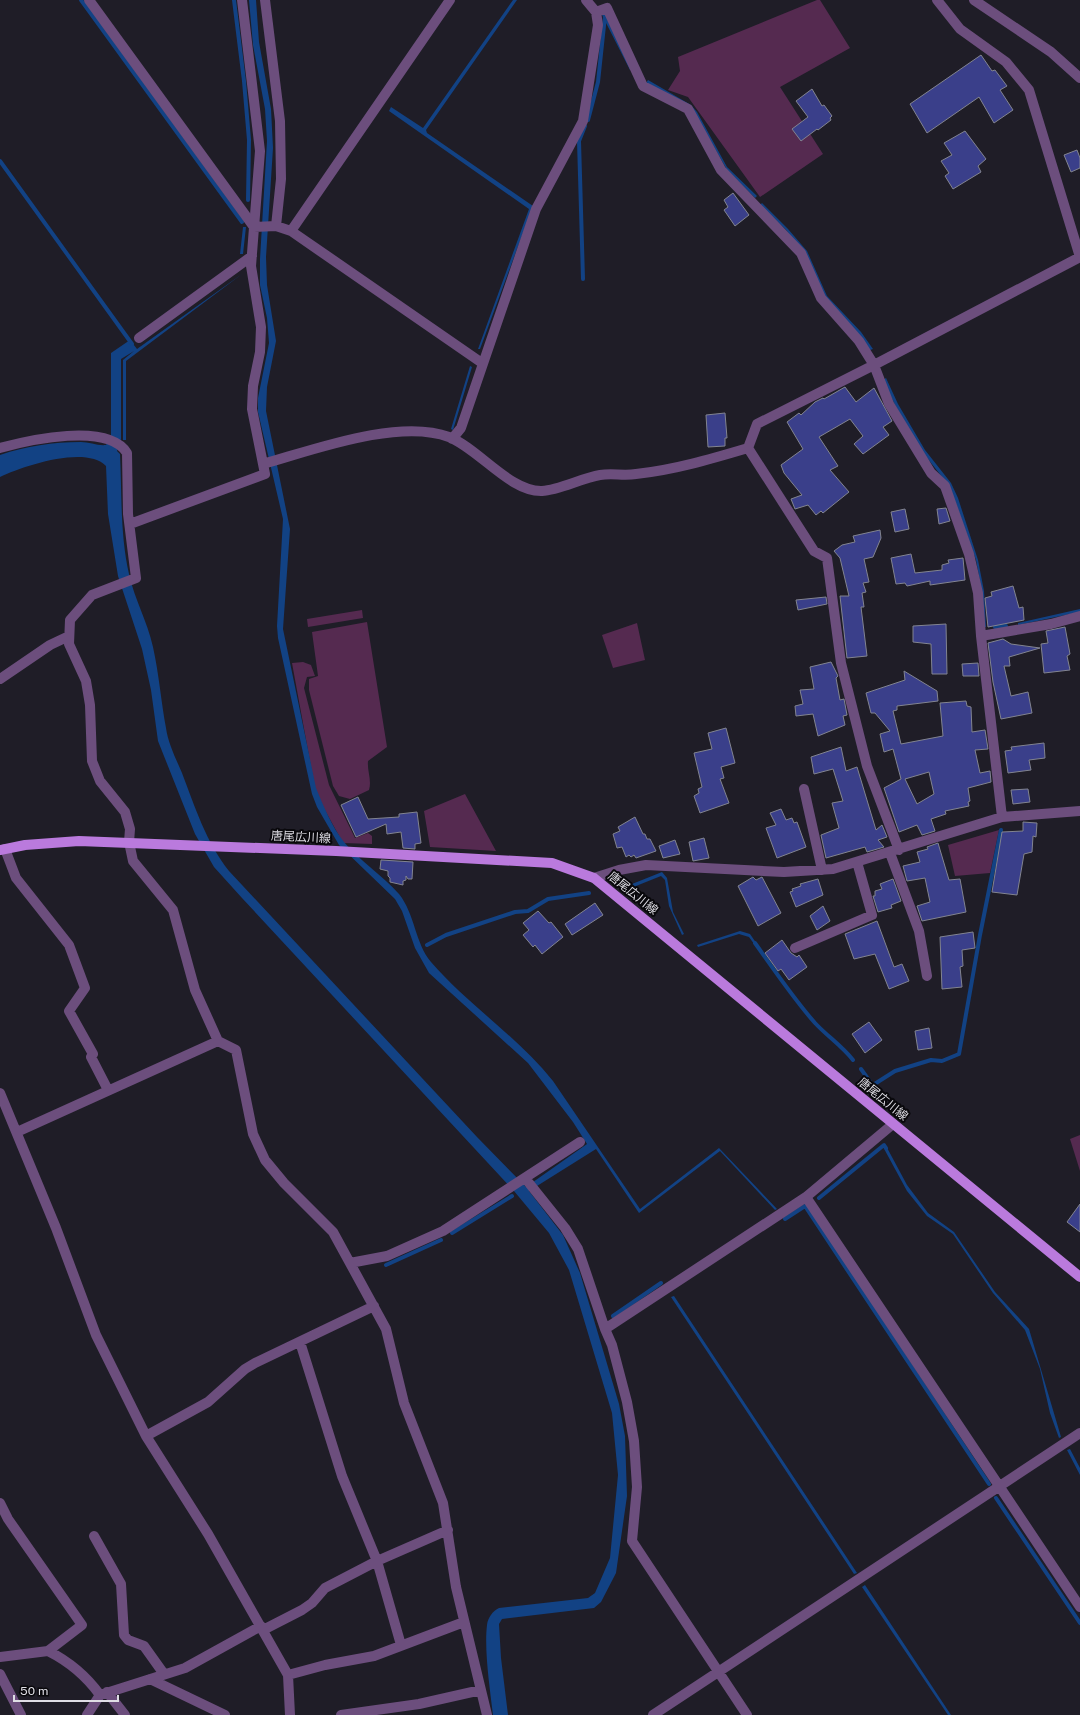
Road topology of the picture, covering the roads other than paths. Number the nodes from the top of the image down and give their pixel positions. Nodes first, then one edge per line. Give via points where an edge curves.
1 (89, 0) edge
2 (242, 0) edge
3 (265, 0) edge
4 (450, 0) edge
5 (586, 0) edge
6 (937, 0) edge
7 (974, 0) edge
8 (596, 12) junction
9 (1080, 78) edge
10 (265, 227) junction
11 (291, 231) junction
12 (252, 256) junction
13 (1080, 257) edge
14 (139, 338) dead end
15 (482, 364) junction
16 (874, 365) junction
17 (452, 439) junction
18 (0, 448) edge
19 (748, 448) junction
20 (270, 462) junction
21 (130, 524) junction
22 (1080, 616) edge
23 (69, 636) junction
24 (980, 636) junction
25 (0, 679) edge
26 (804, 789) dead end
27 (1080, 811) edge
28 (1002, 817) junction
29 (129, 842) junction
30 (3, 850) edge
31 (894, 851) junction
32 (857, 862) junction
33 (822, 870) junction
34 (594, 878) junction
35 (795, 948) dead end
36 (927, 976) dead end
37 (218, 1041) junction
38 (108, 1090) junction
39 (0, 1093) edge
40 (893, 1124) junction
41 (17, 1132) junction
42 (580, 1142) dead end
43 (523, 1179) junction
44 (806, 1197) junction
45 (350, 1263) junction
46 (1080, 1277) edge
47 (374, 1306) junction
48 (605, 1329) junction
49 (300, 1342) junction
50 (1080, 1433) edge
51 (146, 1436) junction
52 (1000, 1486) junction
53 (0, 1503) edge
54 (448, 1530) junction
55 (94, 1536) dead end
56 (377, 1561) junction
57 (1080, 1607) edge
58 (464, 1622) junction
59 (262, 1628) junction
60 (401, 1645) junction
61 (48, 1651) junction
62 (0, 1657) edge
63 (719, 1672) junction
64 (0, 1674) edge
65 (164, 1674) junction
66 (288, 1675) junction
67 (150, 1679) junction
68 (481, 1690) junction
69 (104, 1694) junction
70 (21, 1715) edge
71 (87, 1715) edge
72 (125, 1715) edge
73 (225, 1715) edge
74 (290, 1715) edge
75 (341, 1715) edge
76 (487, 1715) edge
77 (653, 1715) edge
78 (747, 1715) edge

1 - 10 street
2 - 10 street via 260,150
3 - 10 street via 280,121 281,179
4 - 11 street
5 - 8 street
6 - 13 street via 960,29 1006,62 1029,90
7 - 9 street via 1051,52
8 - 15 street via 598,25 583,120 536,209
8 - 16 street via 607,8 643,86 688,110 721,170 801,253 821,298 859,341
10 - 11 street
10 - 12 street
11 - 15 street
12 - 14 street
12 - 20 street via 251,266 261,327 252,409
13 - 16 street
15 - 17 street via 461,428
16 - 19 street via 757,424
16 - 24 street via 889,404 931,474 946,486 969,554 978,593
17 - 19 street via 485,459 517,486 541,491 601,475 635,475 696,463
17 - 20 street via 429,432 358,437
18 - 21 street via 30,440 91,436 121,446 127,453
19 - 31 street via 814,550 827,558 841,663 867,766
20 - 21 street via 265,474
21 - 23 street via 136,578 92,595 70,620
22 - 24 street
23 - 25 street via 50,644
23 - 29 street via 69,644 86,681 90,705 92,761 100,781 125,812 130,829
24 - 28 street
26 - 33 street
27 - 28 street
28 - 31 street
29 - 30 main road, 唐尾広川線 via 79,841 26,845
29 - 34 main road, 唐尾広川線 via 552,863
29 - 37 street via 133,861 173,910 195,990
30 - 38 street via 16,878 69,945 85,988 69,1011 93,1054 91,1057
31 - 32 street
31 - 36 street via 919,931
32 - 33 street
32 - 35 street via 872,915
33 - 34 street via 784,872 646,865
34 - 40 main road, 唐尾広川線
37 - 38 street
37 - 45 street via 236,1050 253,1134 265,1160 333,1232
38 - 41 street
39 - 41 street
40 - 44 street
40 - 46 main road, 唐尾広川線
41 - 51 street via 96,1335
42 - 43 street
43 - 45 street via 443,1231 388,1256
43 - 48 street via 565,1228 578,1249
44 - 48 street
44 - 52 street
45 - 47 street
47 - 49 street
47 - 54 street via 386,1329 404,1403 443,1503
48 - 63 street via 627,1402 634,1441 636,1487 632,1541
49 - 51 street via 245,1369 208,1402
49 - 56 street via 342,1476
50 - 52 street
51 - 59 street via 208,1534
52 - 57 street
52 - 63 street
53 - 61 street via 8,1519 82,1625
54 - 56 street
54 - 58 street
55 - 65 street via 121,1584 124,1635 128,1640 144,1646
56 - 59 street via 325,1588 302,1610
56 - 60 street
58 - 60 street
58 - 68 street
59 - 65 street via 184,1668
59 - 66 street
60 - 66 street via 374,1656
61 - 62 street
61 - 69 street via 61,1657
63 - 77 street
63 - 78 street
64 - 70 street
65 - 67 street
66 - 74 street
67 - 69 street
67 - 73 street
68 - 75 street via 419,1704
68 - 76 street
69 - 71 street
69 - 72 street

